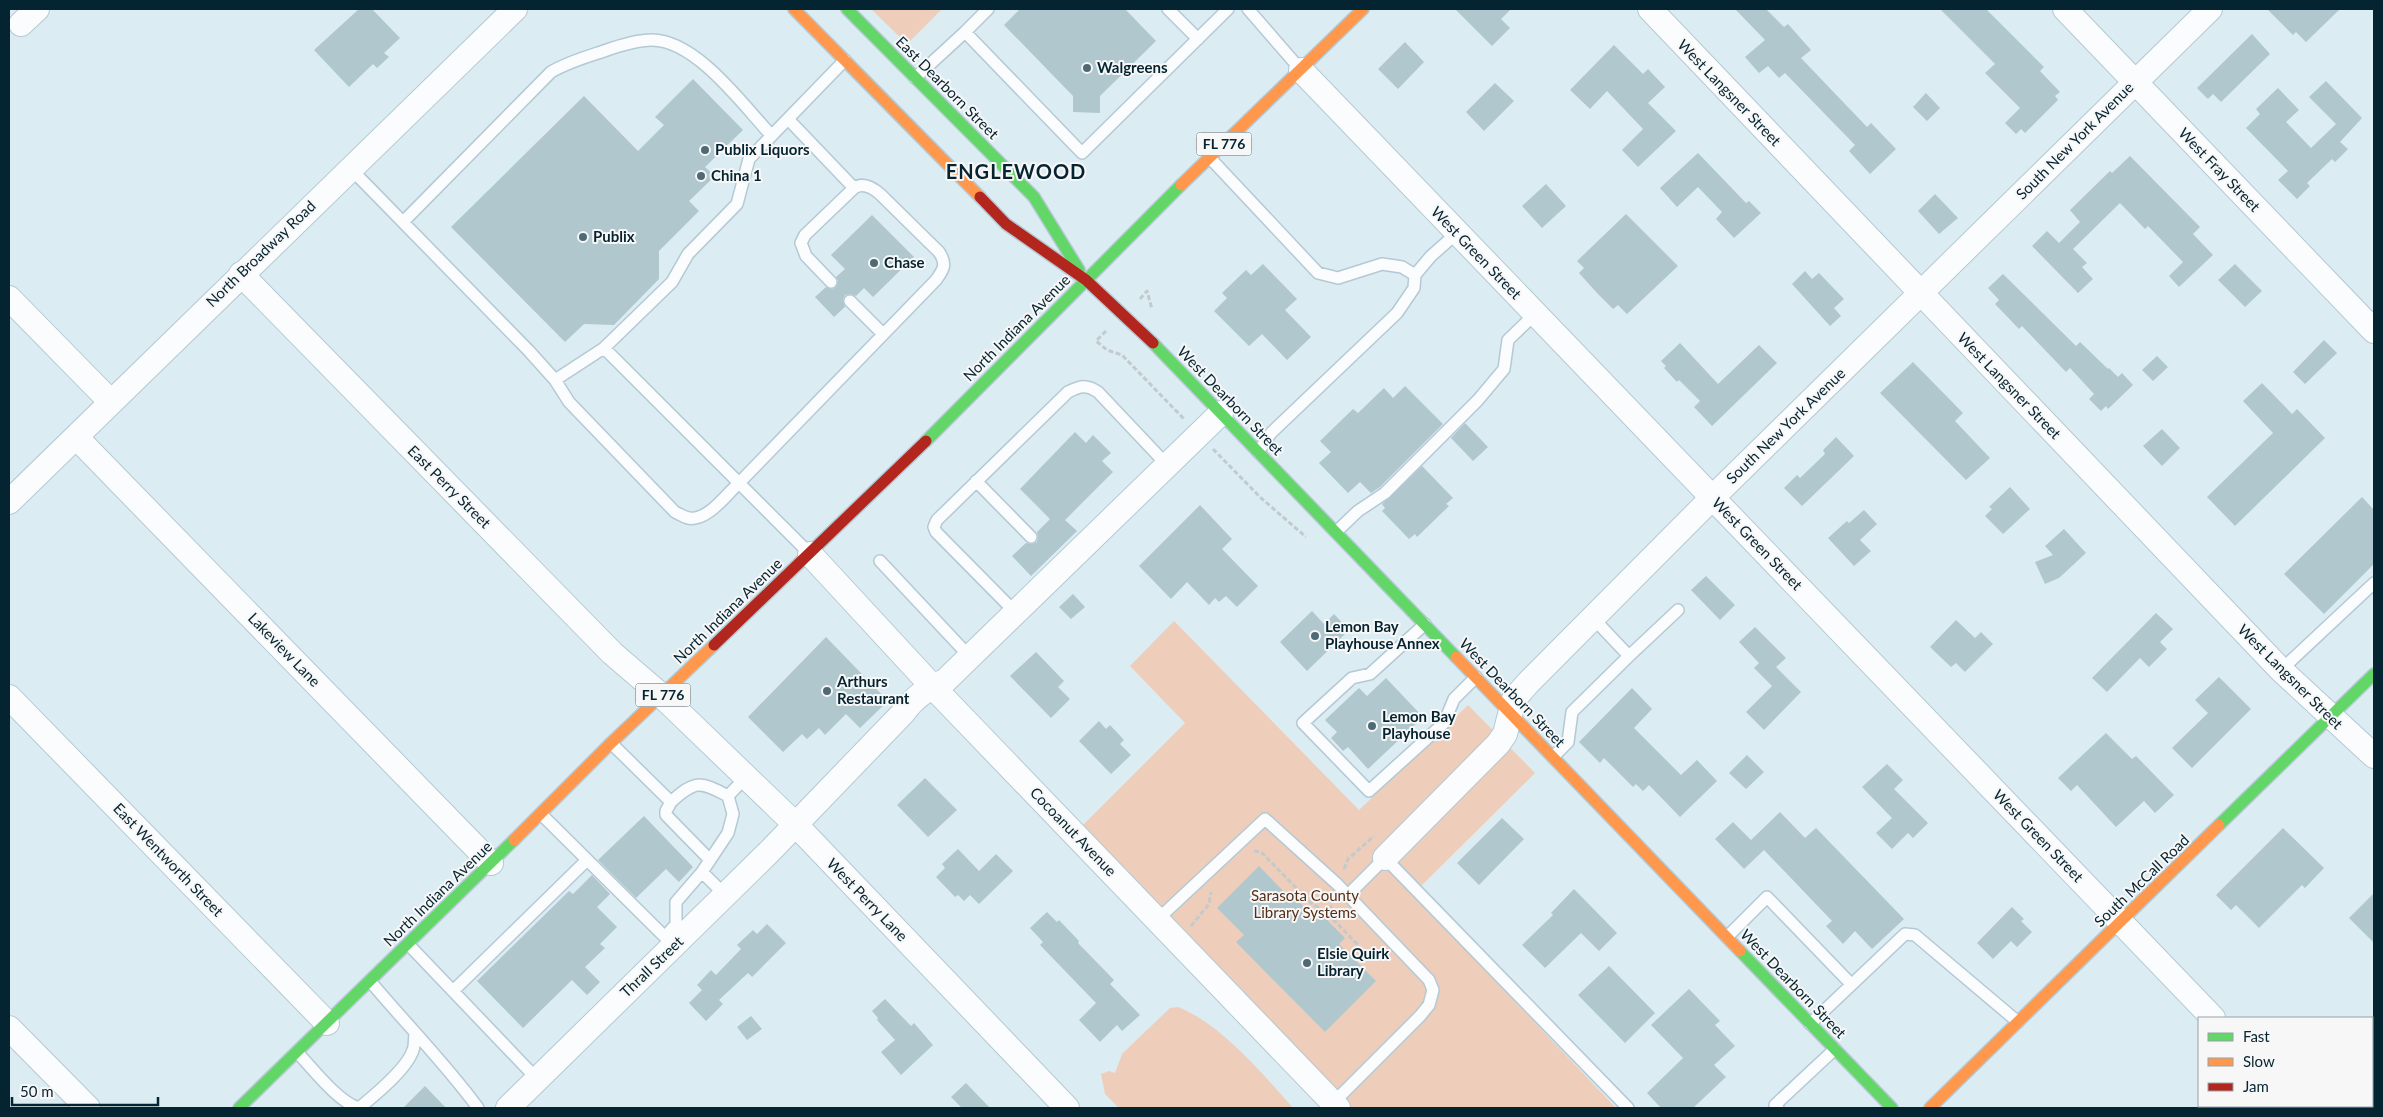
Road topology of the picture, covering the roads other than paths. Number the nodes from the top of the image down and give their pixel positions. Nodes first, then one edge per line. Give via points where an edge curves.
1 (515, 9) edge
2 (794, 9) edge
3 (847, 9) edge
4 (988, 9) edge
5 (1168, 9) edge
6 (1228, 9) edge
7 (1248, 9) edge
8 (1363, 9) edge
9 (1650, 9) edge
10 (2065, 9) edge
11 (2210, 9) edge
12 (965, 32) junction
13 (1198, 39) junction
14 (845, 60) junction
15 (1301, 70) junction
16 (915, 78) junction
17 (2134, 82) junction
18 (788, 119) junction
19 (771, 135) junction
20 (1210, 158) junction
21 (350, 168) junction
22 (854, 188) junction
23 (403, 222) junction
24 (1457, 233) junction
25 (241, 274) junction
26 (1415, 275) junction
27 (1086, 280) junction
28 (831, 282) dead end
29 (1921, 294) junction
30 (9, 298) edge
31 (850, 302) dead end
32 (1535, 314) junction
33 (2374, 331) edge
34 (884, 334) junction
35 (604, 348) junction
36 (555, 380) junction
37 (110, 401) junction
38 (1221, 413) junction
39 (76, 437) junction
40 (1258, 452) junction
41 (1168, 466) junction
42 (976, 481) junction
43 (739, 483) junction
44 (1712, 498) junction
45 (9, 502) edge
46 (1336, 532) junction
47 (1031, 538) dead end
48 (810, 554) junction
49 (880, 562) dead end
50 (2374, 583) edge
51 (1678, 610) dead end
52 (1016, 613) junction
53 (1593, 618) junction
54 (1425, 624) junction
55 (1629, 656) junction
56 (970, 657) junction
57 (2280, 670) junction
58 (2374, 674) edge
59 (1476, 677) junction
60 (932, 686) junction
61 (662, 696) junction
62 (9, 697) edge
63 (1511, 713) junction
64 (2330, 717) junction
65 (611, 743) junction
66 (2374, 756) edge
67 (1553, 757) junction
68 (746, 777) junction
69 (728, 796) junction
70 (671, 802) junction
71 (541, 814) junction
72 (796, 825) junction
73 (1385, 858) junction
74 (710, 860) junction
75 (586, 861) junction
76 (491, 863) junction
77 (702, 872) junction
78 (725, 895) junction
79 (1348, 895) junction
80 (1158, 920) junction
81 (2121, 923) junction
82 (1727, 937) junction
83 (670, 942) junction
84 (408, 944) junction
85 (370, 981) junction
86 (1851, 984) junction
87 (453, 991) junction
88 (2212, 1017) edge
89 (2018, 1022) junction
90 (327, 1023) junction
91 (1810, 1024) junction
92 (9, 1028) edge
93 (415, 1034) junction
94 (1835, 1049) junction
95 (297, 1052) junction
96 (537, 1079) junction
97 (1336, 1106) edge
98 (1063, 1107) edge
99 (88, 1108) edge
100 (239, 1108) edge
101 (478, 1108) edge
102 (508, 1108) edge
103 (1628, 1108) edge
104 (1778, 1108) edge
105 (1892, 1108) edge
106 (1930, 1108) edge

1 - 21 street, North Broadway Road
2 - 14 main road
3 - 16 main road, East Dearborn Street
4 - 12 lane
5 - 13 lane
6 - 13 lane
7 - 15 lane
8 - 15 main road, FL 776
9 - 29 street, West Langsner Street
10 - 17 street, West Fray Street
11 - 17 street, South New York Avenue
12 - 13 lane via 1082,153
12 - 16 lane
14 - 18 lane
14 - 27 main road via 1006,224
15 - 20 main road, FL 776
15 - 24 street, West Green Street
16 - 27 main road, East Dearborn Street via 1034,197
17 - 29 street, South New York Avenue
17 - 33 street, West Fray Street
18 - 19 lane
18 - 22 lane
19 - 23 lane via 693,54 674,43 652,40 616,47 551,72
19 - 35 lane via 750,159 735,208 688,254 672,282
20 - 26 lane via 1318,273 1338,278 1382,264 1402,267
20 - 27 main road, FL 776
21 - 23 lane
21 - 25 street, North Broadway Road
22 - 28 lane via 805,235 801,243 806,256
22 - 34 lane via 860,185 875,190 944,260 944,268 936,280
23 - 36 lane
24 - 26 lane
24 - 32 street, West Green Street
25 - 37 street, North Broadway Road
25 - 61 street, East Perry Street via 605,646
26 - 40 lane via 1414,288 1397,313 1272,433
27 - 38 main road, West Dearborn Street
27 - 48 main road, North Indiana Avenue / FL 776
29 - 44 street, South New York Avenue
29 - 57 street, West Langsner Street
30 - 37 street
31 - 34 lane
32 - 44 street, West Green Street
32 - 46 lane via 1508,340 1504,369 1478,400 1385,493 1358,511
34 - 43 lane
35 - 36 lane
35 - 43 lane
36 - 43 lane via 568,402 676,512 687,518 696,518
37 - 39 street, North Broadway Road
38 - 40 main road, West Dearborn Street
38 - 41 street, Thrall Street
39 - 45 street, North Broadway Road
39 - 76 street, Lakeview Lane
40 - 46 main road, West Dearborn Street
41 - 42 lane via 1098,392 1090,386 1080,386 1068,392
41 - 52 street, Thrall Street via 1056,562
42 - 47 lane
42 - 52 lane via 936,520 934,527
43 - 48 lane
44 - 53 street, South New York Avenue
44 - 81 street, West Green Street
46 - 54 main road, West Dearborn Street
48 - 60 street, Cocoanut Avenue
48 - 61 main road, North Indiana Avenue / FL 776
49 - 56 lane
50 - 57 lane
51 - 55 lane
52 - 56 street, Thrall Street
53 - 55 lane
53 - 63 street, South New York Avenue via 1514,699
54 - 59 main road, West Dearborn Street
54 - 59 lane via 1370,674 1352,678 1303,723 1369,791 1444,723 1454,699
55 - 67 lane via 1572,712 1568,742
56 - 60 street, Thrall Street via 945,681
57 - 64 street, West Langsner Street
58 - 64 main road, South McCall Road
59 - 63 main road, West Dearborn Street
60 - 72 street, Thrall Street via 912,700
60 - 80 street, Cocoanut Avenue
61 - 65 main road, North Indiana Avenue / FL 776
61 - 68 street, West Perry Lane
62 - 90 street, East Wentworth Street
63 - 67 main road, West Dearborn Street
63 - 73 street, South New York Avenue via 1505,734 1498,744
64 - 66 street, West Langsner Street
64 - 81 main road, South McCall Road
65 - 70 lane
65 - 71 main road, North Indiana Avenue / FL 776
67 - 82 main road, West Dearborn Street
68 - 69 lane
68 - 72 street, West Perry Lane
69 - 70 lane via 697,784 686,788
69 - 74 lane via 732,824
70 - 74 lane via 666,815
71 - 75 lane
71 - 76 main road, North Indiana Avenue / FL 776
72 - 78 street, Thrall Street
72 - 98 street, West Perry Lane
73 - 79 lane
73 - 103 lane
74 - 77 lane
75 - 83 lane
75 - 87 lane
76 - 84 main road, North Indiana Avenue / FL 776
77 - 78 lane
77 - 83 lane via 676,902 676,924
78 - 83 street, Thrall Street
79 - 80 lane via 1265,819
79 - 97 lane via 1429,980 1433,990 1429,1005 1420,1016
80 - 97 street, Cocoanut Avenue
81 - 88 street, West Green Street
81 - 89 main road, South McCall Road
82 - 86 lane via 1767,897
82 - 91 main road, West Dearborn Street
83 - 96 street, Thrall Street
84 - 85 main road, North Indiana Avenue / FL 776
84 - 87 lane
85 - 90 main road, North Indiana Avenue / FL 776
85 - 93 lane
86 - 89 lane via 1904,934 1915,935
86 - 91 lane
87 - 96 lane
89 - 106 main road, South McCall Road
90 - 95 main road, North Indiana Avenue / FL 776
91 - 94 main road, West Dearborn Street
92 - 99 street
93 - 95 lane via 413,1050 404,1064 376,1095 359,1108 339,1095
93 - 101 lane via 454,1075
94 - 104 lane via 1775,1105
94 - 105 main road, West Dearborn Street
95 - 100 main road, North Indiana Avenue / FL 776
96 - 102 street, Thrall Street

